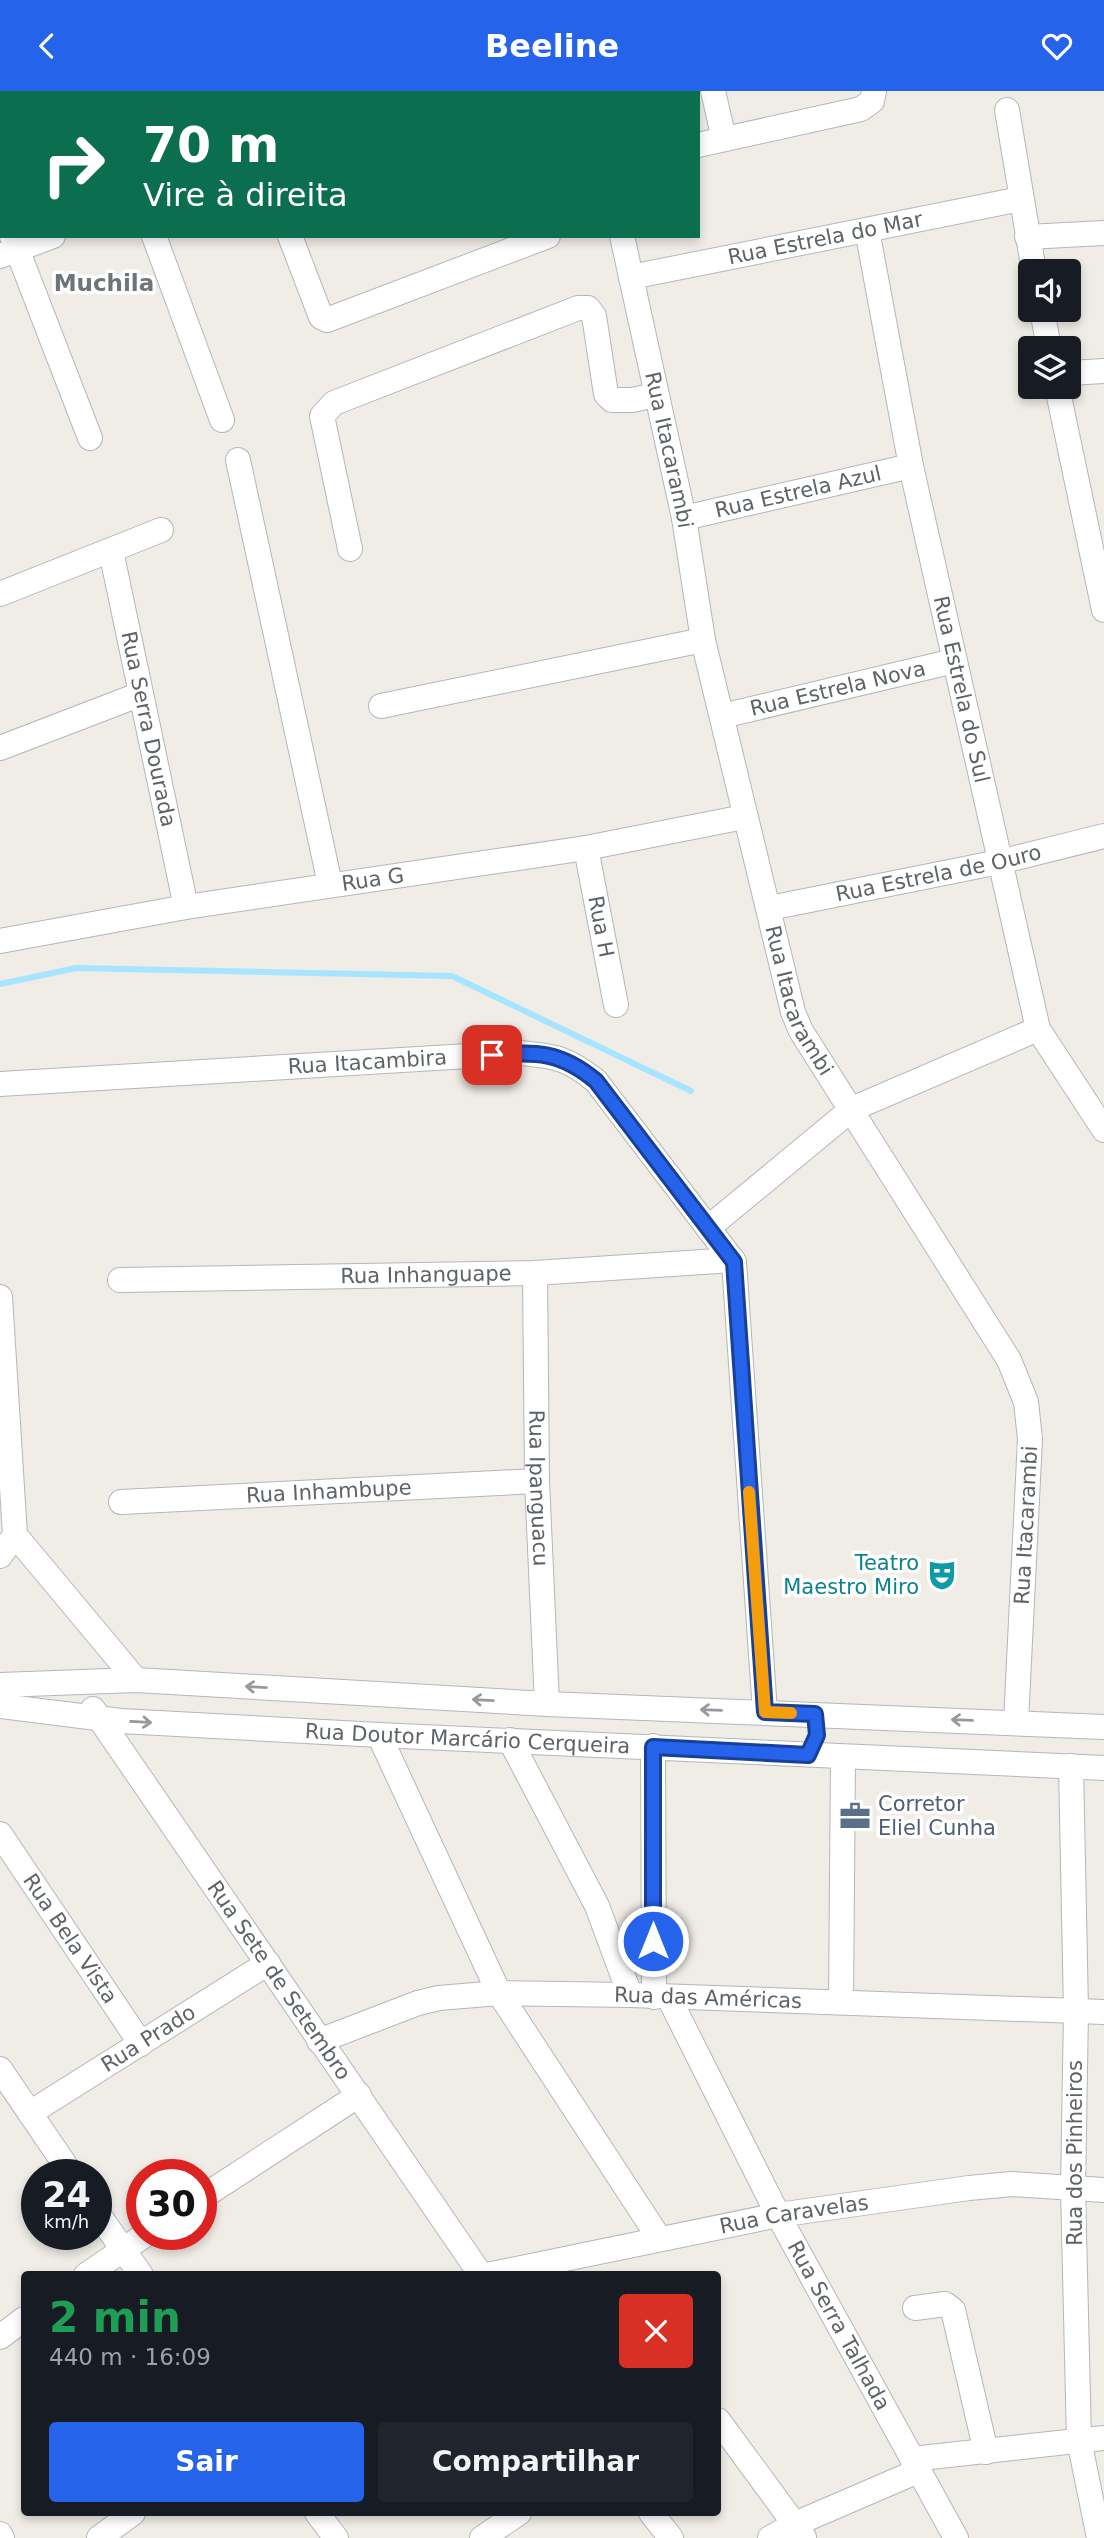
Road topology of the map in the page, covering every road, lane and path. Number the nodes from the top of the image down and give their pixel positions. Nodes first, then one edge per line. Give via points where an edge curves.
1 (713, 91) edge
2 (874, 91) edge
3 (1007, 110) dead end
4 (724, 139) junction
5 (700, 145) edge
6 (1021, 199) junction
7 (867, 230) junction
8 (1104, 233) edge
9 (1027, 237) junction
10 (46, 238) edge
11 (155, 238) edge
12 (291, 238) edge
13 (543, 238) edge
14 (622, 238) edge
15 (10, 248) edge
16 (1032, 259) edge
17 (631, 277) junction
18 (1104, 371) edge
19 (1081, 372) edge
20 (656, 395) junction
21 (1060, 399) edge
22 (222, 420) dead end
23 (90, 438) dead end
24 (238, 460) dead end
25 (911, 466) junction
26 (684, 518) junction
27 (161, 530) dead end
28 (350, 549) dead end
29 (111, 551) junction
30 (0, 594) edge
31 (1104, 610) edge
32 (703, 640) junction
33 (954, 661) junction
34 (141, 694) junction
35 (381, 706) dead end
36 (722, 716) junction
37 (0, 748) edge
38 (744, 817) junction
39 (1104, 836) edge
40 (586, 848) junction
41 (999, 862) junction
42 (330, 884) junction
43 (186, 907) junction
44 (770, 908) junction
45 (0, 941) edge
46 (615, 1005) dead end
47 (1038, 1029) junction
48 (0, 1084) edge
49 (852, 1109) junction
50 (1104, 1130) edge
51 (708, 1229) junction
52 (733, 1260) junction
53 (535, 1273) junction
54 (120, 1280) dead end
55 (0, 1297) edge
56 (537, 1481) junction
57 (121, 1502) dead end
58 (15, 1535) junction
59 (0, 1556) edge
60 (136, 1680) junction
61 (80, 1683) junction
62 (0, 1685) edge
63 (547, 1703) junction
64 (0, 1706) edge
65 (765, 1712) junction
66 (815, 1714) junction
67 (871, 1716) junction
68 (97, 1718) junction
69 (1016, 1722) junction
70 (1104, 1727) edge
71 (379, 1735) junction
72 (510, 1740) junction
73 (653, 1747) junction
74 (808, 1755) junction
75 (843, 1758) junction
76 (870, 1759) junction
77 (1071, 1766) junction
78 (1104, 1768) edge
79 (0, 1834) edge
80 (268, 1963) junction
81 (499, 1993) junction
82 (651, 1997) junction
83 (841, 2002) junction
84 (1076, 2011) junction
85 (1104, 2012) edge
86 (319, 2041) junction
87 (141, 2044) junction
88 (5, 2086) edge
89 (359, 2095) junction
90 (30, 2113) junction
91 (61, 2159) edge
92 (217, 2188) edge
93 (1073, 2189) junction
94 (1104, 2190) edge
95 (778, 2215) junction
96 (112, 2234) edge
97 (659, 2238) junction
98 (126, 2247) edge
99 (122, 2249) junction
100 (92, 2271) edge
101 (138, 2271) edge
102 (478, 2271) edge
103 (506, 2271) edge
104 (915, 2308) dead end
105 (21, 2321) edge
106 (0, 2337) edge
107 (721, 2424) edge
108 (1104, 2438) edge
109 (1079, 2440) junction
110 (986, 2452) junction
111 (915, 2465) junction
112 (130, 2516) edge
113 (319, 2516) edge
114 (515, 2516) edge
115 (653, 2516) edge
116 (799, 2531) edge
117 (99, 2538) edge
118 (336, 2538) edge
119 (482, 2538) edge
120 (671, 2538) edge
121 (770, 2538) edge
122 (956, 2538) edge
123 (1099, 2538) edge

1 - 4 street
2 - 4 street via 872,101 862,109
3 - 6 street
4 - 5 street
6 - 7 street, Rua Estrela do Mar
6 - 9 street
7 - 17 street, Rua Estrela do Mar
7 - 25 street, Rua Estrela do Sul
8 - 9 street
9 - 16 street
10 - 15 street
11 - 22 street
12 - 13 street via 323,319
14 - 17 street, Rua Itacarambi
15 - 23 street
17 - 20 street, Rua Itacarambi
18 - 19 street
20 - 26 street, Rua Itacarambi
20 - 28 street via 611,400 606,394 594,316 588,308 578,308 334,403 322,417
21 - 31 street
24 - 42 street
25 - 26 street, Rua Estrela Azul
25 - 33 street, Rua Estrela do Sul
26 - 32 street, Rua Itacarambi
27 - 29 street
29 - 30 street
29 - 34 street, Rua Serra Dourada
32 - 35 street
32 - 36 street, Rua Itacarambi
33 - 36 street, Rua Estrela Nova
33 - 41 street, Rua Estrela do Sul
34 - 37 street
34 - 43 street, Rua Serra Dourada
36 - 38 street, Rua Itacarambi
38 - 40 street, Rua G
38 - 44 street, Rua Itacarambi
39 - 41 street, Rua Estrela de Ouro
40 - 42 street, Rua G
40 - 46 street, Rua H
41 - 44 street, Rua Estrela de Ouro
41 - 47 street, Rua Estrela do Sul
42 - 43 street, Rua G
43 - 45 street, Rua G
44 - 49 street, Rua Itacarambi via 800,1031
47 - 49 street
47 - 50 street, Rua Estrela do Sul
48 - 51 street, Rua Itacambira via 520,1053 555,1056 596,1081
49 - 51 street
49 - 69 street, Rua Itacarambi via 1009,1360 1026,1402 1030,1439
51 - 52 street, Rua Itacambira
52 - 53 street, Rua Inhanguape
52 - 65 street
53 - 54 street, Rua Inhanguape
53 - 56 street, Rua Ipanguacu
55 - 58 street
56 - 57 street, Rua Inhambupe
56 - 63 street, Rua Ipanguacu
58 - 59 street
58 - 60 street
60 - 61 street, Rua Doutor Marcário Cerqueira
63 -> 60 street, Rua Doutor Marcário Cerqueira
61 - 62 street, Rua Doutor Marcário Cerqueira
61 - 68 street, Rua Sete de Setembro
65 -> 63 street, Rua Doutor Marcário Cerqueira
64 - 68 street, Rua Doutor Marcário Cerqueira
65 - 66 street, Rua Doutor Marcário Cerqueira
66 - 67 street, Rua Doutor Marcário Cerqueira
66 - 74 street via 817,1735
69 -> 67 street, Rua Doutor Marcário Cerqueira
67 - 76 street via 860,1725 857,1736 859,1747
68 -> 71 street, Rua Doutor Marcário Cerqueira
68 - 80 street, Rua Sete de Setembro
69 - 70 street, Rua Doutor Marcário Cerqueira
71 - 72 street, Rua Doutor Marcário Cerqueira
71 - 81 street
72 - 73 street, Rua Doutor Marcário Cerqueira
72 - 82 street, Rua Serra Talhada via 597,1906
73 - 74 street, Rua Doutor Marcário Cerqueira
73 - 82 street
74 - 75 street, Rua Doutor Marcário Cerqueira
75 - 76 street, Rua Doutor Marcário Cerqueira
75 - 83 street
76 - 77 street, Rua Doutor Marcário Cerqueira
77 - 78 street, Rua Doutor Marcário Cerqueira
77 - 84 street, Rua dos Pinheiros
79 - 87 street, Rua Bela Vista
80 - 86 street, Rua Sete de Setembro
80 - 87 street, Rua Prado
81 - 82 street, Rua das Américas
81 - 86 street, Rua das Américas via 418,2003
81 - 97 street
82 - 83 street, Rua das Américas
82 - 95 street, Rua Serra Talhada
83 - 84 street, Rua das Américas
84 - 85 street, Rua das Américas
84 - 93 street, Rua dos Pinheiros
86 - 89 street, Rua Sete de Setembro
87 - 90 street, Rua Prado
88 - 90 street
89 - 92 street
89 - 102 street, Rua Sete de Setembro
90 - 91 street
93 - 94 street, Rua Caravelas
93 - 95 street, Rua Caravelas via 989,2185
93 - 109 street, Rua dos Pinheiros
95 - 97 street, Rua Caravelas
95 - 111 street, Rua Serra Talhada
96 - 99 street
97 - 103 street, Rua Caravelas
98 - 99 street
99 - 100 street
99 - 101 street
104 - 110 street via 945,2304 953,2310
105 - 106 street
107 - 116 street
108 - 109 street
109 - 110 street
109 - 123 street, Rua dos Pinheiros
110 - 111 street
111 - 116 street
111 - 122 street, Rua Serra Talhada
112 - 117 street
113 - 118 street
114 - 119 street
115 - 120 street
116 - 121 street

